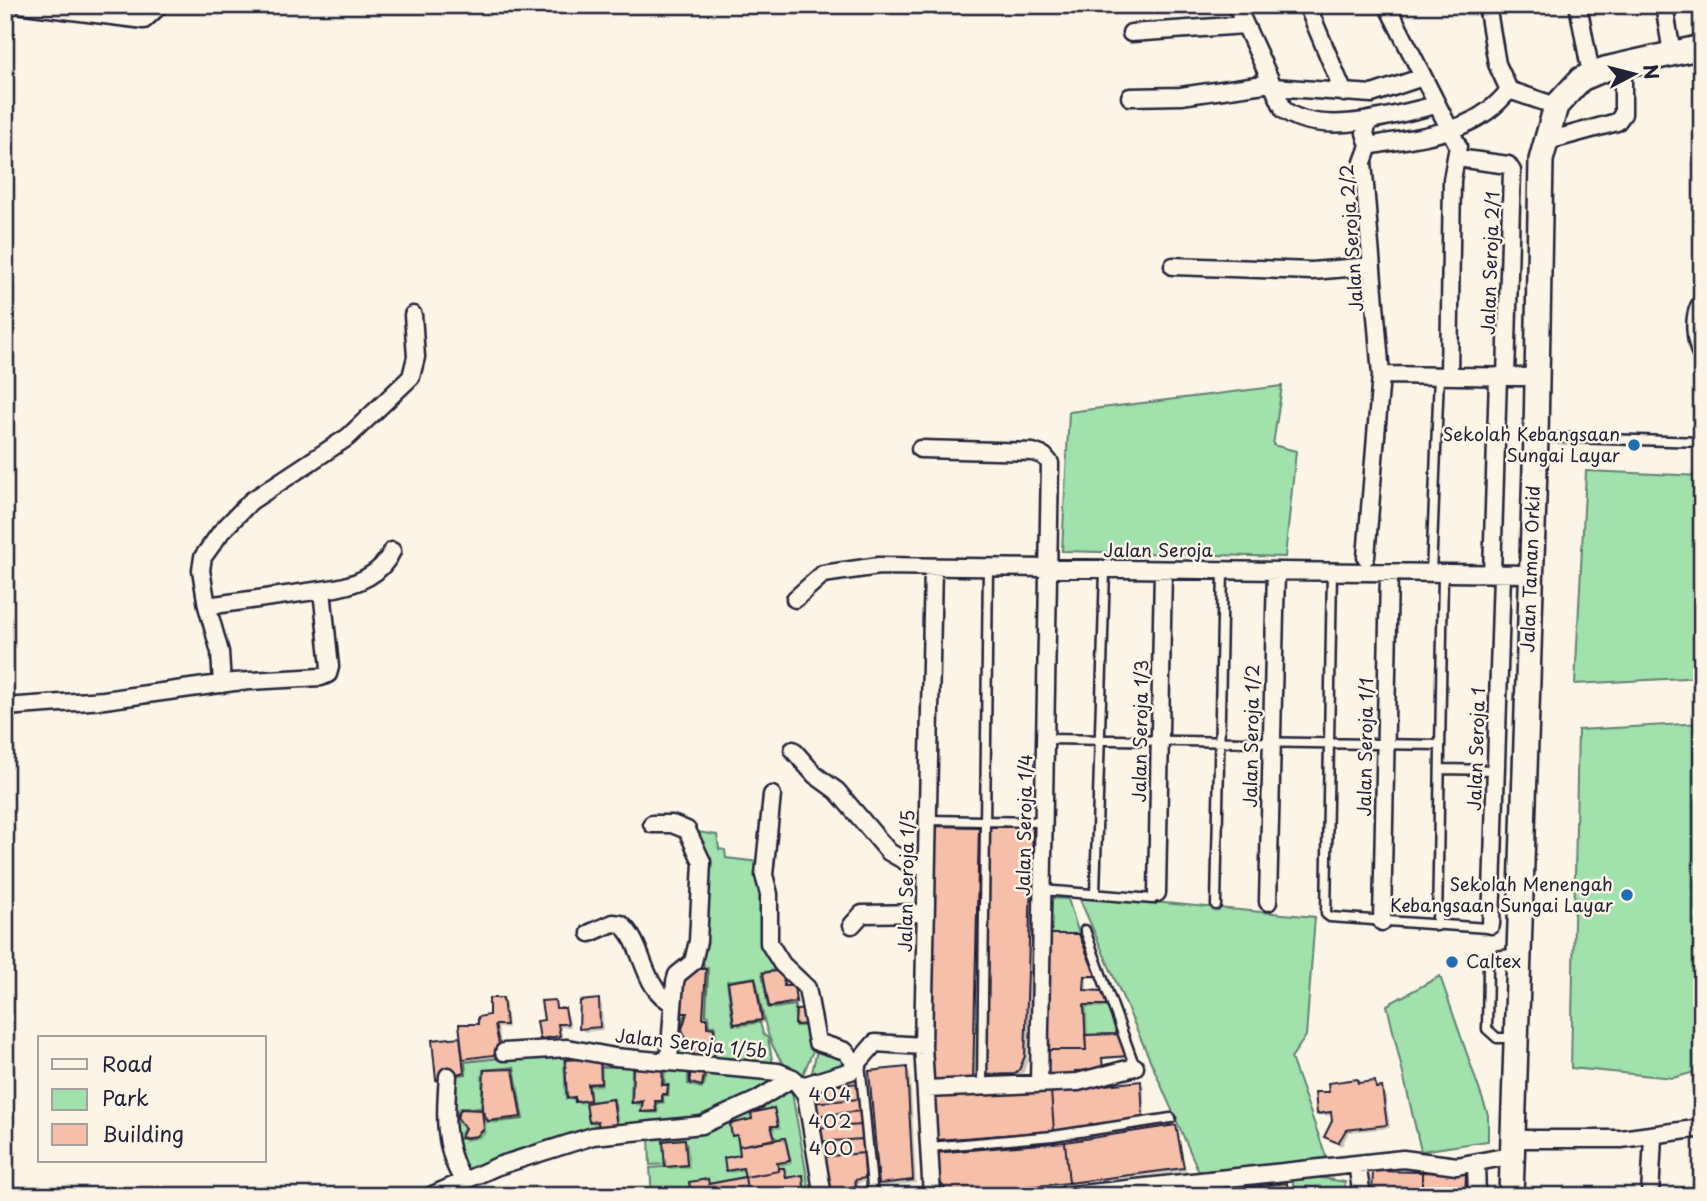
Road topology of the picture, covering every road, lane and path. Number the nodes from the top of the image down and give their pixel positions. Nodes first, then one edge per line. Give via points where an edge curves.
1 (26, 5) edge
2 (160, 5) edge
3 (1236, 5) edge
4 (1307, 5) edge
5 (1387, 5) edge
6 (1486, 5) edge
7 (1578, 5) edge
8 (1664, 5) edge
9 (1245, 25) junction
10 (1131, 33) dead end
11 (1702, 47) edge
12 (1672, 53) junction
13 (1623, 64) junction
14 (1591, 74) junction
15 (1423, 77) junction
16 (1272, 85) junction
17 (1509, 90) junction
18 (1345, 93) junction
19 (1372, 94) junction
20 (1130, 97) dead end
21 (1436, 105) junction
22 (1556, 106) junction
23 (1373, 119) junction
24 (1451, 130) junction
25 (1544, 142) junction
26 (1368, 146) junction
27 (1457, 158) junction
28 (1173, 266) dead end
29 (1371, 266) junction
30 (1702, 296) edge
31 (413, 315) dead end
32 (1702, 365) edge
33 (1381, 376) junction
34 (1444, 376) junction
35 (1502, 376) junction
36 (1536, 377) junction
37 (1536, 437) junction
38 (1702, 442) edge
39 (920, 449) dead end
40 (392, 551) dead end
41 (1366, 557) dead end
42 (933, 567) junction
43 (988, 568) junction
44 (1049, 568) junction
45 (1105, 570) junction
46 (1163, 570) junction
47 (1223, 571) junction
48 (1276, 571) junction
49 (1332, 572) junction
50 (1389, 573) junction
51 (1437, 574) junction
52 (1497, 574) junction
53 (1531, 574) junction
54 (322, 590) junction
55 (795, 599) dead end
56 (207, 606) junction
57 (222, 684) junction
58 (5, 707) edge
59 (1046, 739) junction
60 (1102, 739) junction
61 (1160, 740) junction
62 (1219, 741) junction
63 (1272, 742) junction
64 (1329, 743) junction
65 (1385, 744) junction
66 (1440, 745) junction
67 (793, 750) dead end
68 (1440, 769) junction
69 (1496, 770) junction
70 (772, 795) dead end
71 (927, 820) junction
72 (985, 821) junction
73 (1044, 822) junction
74 (652, 824) dead end
75 (926, 866) junction
76 (1042, 890) junction
77 (1157, 893) joint
78 (1095, 894) junction
79 (1268, 902) dead end
80 (1216, 905) dead end
81 (925, 913) junction
82 (1382, 922) junction
83 (852, 925) dead end
84 (1491, 925) joint
85 (1437, 926) junction
86 (1084, 930) dead end
87 (590, 933) dead end
88 (1520, 953) junction
89 (673, 1003) junction
90 (1517, 1038) junction
91 (923, 1046) junction
92 (504, 1052) dead end
93 (669, 1060) junction
94 (858, 1063) junction
95 (1135, 1068) joint
96 (448, 1076) dead end
97 (797, 1082) junction
98 (1039, 1083) junction
99 (982, 1086) junction
100 (926, 1089) junction
101 (1171, 1118) dead end
102 (1702, 1128) edge
103 (1653, 1137) junction
104 (930, 1147) junction
105 (1514, 1147) junction
106 (1476, 1163) junction
107 (1357, 1164) junction
108 (462, 1179) junction
109 (1213, 1188) edge
110 (1134, 1192) edge
111 (430, 1196) edge
112 (823, 1196) edge
113 (873, 1196) edge
114 (933, 1196) edge
115 (1064, 1196) edge
116 (1362, 1196) edge
117 (1477, 1196) edge
118 (1511, 1196) edge
119 (1650, 1196) edge

1 - 2 street via 144,20
3 - 9 street
4 - 18 street
5 - 15 street
6 - 17 street via 1497,64
7 - 14 street
8 - 12 street
9 - 10 street
9 - 16 street
11 - 12 main road, Jalan Taman Orkid
12 - 13 main road, Jalan Taman Orkid
13 - 14 main road, Jalan Taman Orkid
13 - 25 street via 1623,114 1617,122
14 - 22 main road, Jalan Taman Orkid
15 - 19 street
15 - 21 street
16 - 18 street
16 - 20 street
16 - 23 street via 1292,117 1321,122
17 - 22 street
17 - 24 street via 1488,113
18 - 19 street
19 - 23 street, Jalan Seroja 2/2
21 - 23 street
21 - 24 street
22 - 25 main road, Jalan Taman Orkid
23 - 26 street, Jalan Seroja 2/2 via 1365,133
24 - 26 street
24 - 27 street
25 - 36 main road, Jalan Taman Orkid
26 - 29 street, Jalan Seroja 2/2 via 1363,162
27 - 34 street via 1452,180
27 - 35 street, Jalan Seroja 2/1 via 1500,162 1512,171
28 - 29 street via 1312,271
29 - 33 street, Jalan Seroja 2/2
30 - 32 lane via 1693,314 1692,332 1694,352
31 - 56 street via 416,357 411,377 361,427 263,491 221,532 201,563
33 - 34 street
33 - 41 street, Jalan Seroja 2/2
34 - 35 street
34 - 51 lane
35 - 36 street
35 - 52 street, Jalan Seroja 2/1
36 - 37 main road, Jalan Taman Orkid
37 - 38 lane
37 - 53 main road, Jalan Taman Orkid
39 - 44 street, Jalan Seroja 1/4 via 1044,456 1051,473
40 - 54 street via 369,577
42 - 43 street, Jalan Seroja
42 - 55 street, Jalan Seroja via 829,571
42 - 71 street, Jalan Seroja 1/5
43 - 44 street, Jalan Seroja
43 - 72 lane
44 - 45 street, Jalan Seroja
44 - 59 street, Jalan Seroja 1/4
45 - 46 street, Jalan Seroja
45 - 60 lane
46 - 47 street, Jalan Seroja
46 - 61 street, Jalan Seroja 1/3
47 - 48 street, Jalan Seroja
47 - 62 lane
48 - 49 street, Jalan Seroja
48 - 63 street, Jalan Seroja 1/2
49 - 50 street, Jalan Seroja
49 - 64 lane
50 - 51 street, Jalan Seroja
50 - 65 street, Jalan Seroja 1/1
51 - 52 street, Jalan Seroja
51 - 66 lane
52 - 53 street, Jalan Seroja
52 - 69 street, Jalan Seroja 1
53 - 88 main road, Jalan Taman Orkid
54 - 56 street
54 - 57 street via 328,674
56 - 57 street via 220,652
57 - 58 street
59 - 60 lane
59 - 73 street, Jalan Seroja 1/4
60 - 61 lane
60 - 78 lane
61 - 62 lane
61 - 77 street, Jalan Seroja 1/3
62 - 63 lane
62 - 80 lane
63 - 64 lane
63 - 79 street, Jalan Seroja 1/2
64 - 65 lane
64 - 82 lane via 1326,914
65 - 66 lane
65 - 82 street, Jalan Seroja 1/1
66 - 68 lane
67 - 75 street via 837,790 889,852 910,864
68 - 69 lane
68 - 85 lane
69 - 84 street, Jalan Seroja 1
70 - 94 street via 764,876 769,894 769,943 782,964 807,988 817,1042 845,1051
71 - 72 lane
71 - 75 street, Jalan Seroja 1/5
72 - 73 lane
72 - 99 lane
73 - 76 street, Jalan Seroja 1/4
74 - 89 street via 682,827 702,862 696,954 677,975
75 - 81 street, Jalan Seroja 1/5
76 - 78 lane
76 - 98 street, Jalan Seroja 1/4
77 - 78 lane via 1153,899
81 - 83 street via 862,914
81 - 91 street, Jalan Seroja 1/5
82 - 85 lane
84 - 85 lane
86 - 95 lane
87 - 89 street via 621,924 635,942 656,990
88 - 90 main road, Jalan Taman Orkid
88 - 90 lane via 1495,956 1488,966 1487,1029 1497,1038
89 - 93 street
90 - 105 main road, Jalan Taman Orkid
91 - 94 street via 875,1043
91 - 100 street, Jalan Seroja 1/5
92 - 93 street, Jalan Seroja 1/5b via 567,1048
93 - 97 street, Jalan Seroja 1/5b via 778,1072
94 - 97 street via 843,1075
94 - 113 lane
95 - 98 street via 1092,1080
96 - 108 street via 444,1127 453,1164
97 - 108 street via 702,1125 593,1136
97 - 112 street
98 - 99 street
99 - 100 street
100 - 104 street, Jalan Seroja 1/5
101 - 104 lane via 1053,1136
102 - 103 street
103 - 105 street
103 - 119 street
104 - 114 street, Jalan Seroja 1/5
105 - 106 street
105 - 118 main road, Jalan Taman Orkid
106 - 107 street via 1457,1166 1404,1159
106 - 117 street
107 - 109 street
107 - 116 street
108 - 111 street
109 - 110 street
110 - 115 street

